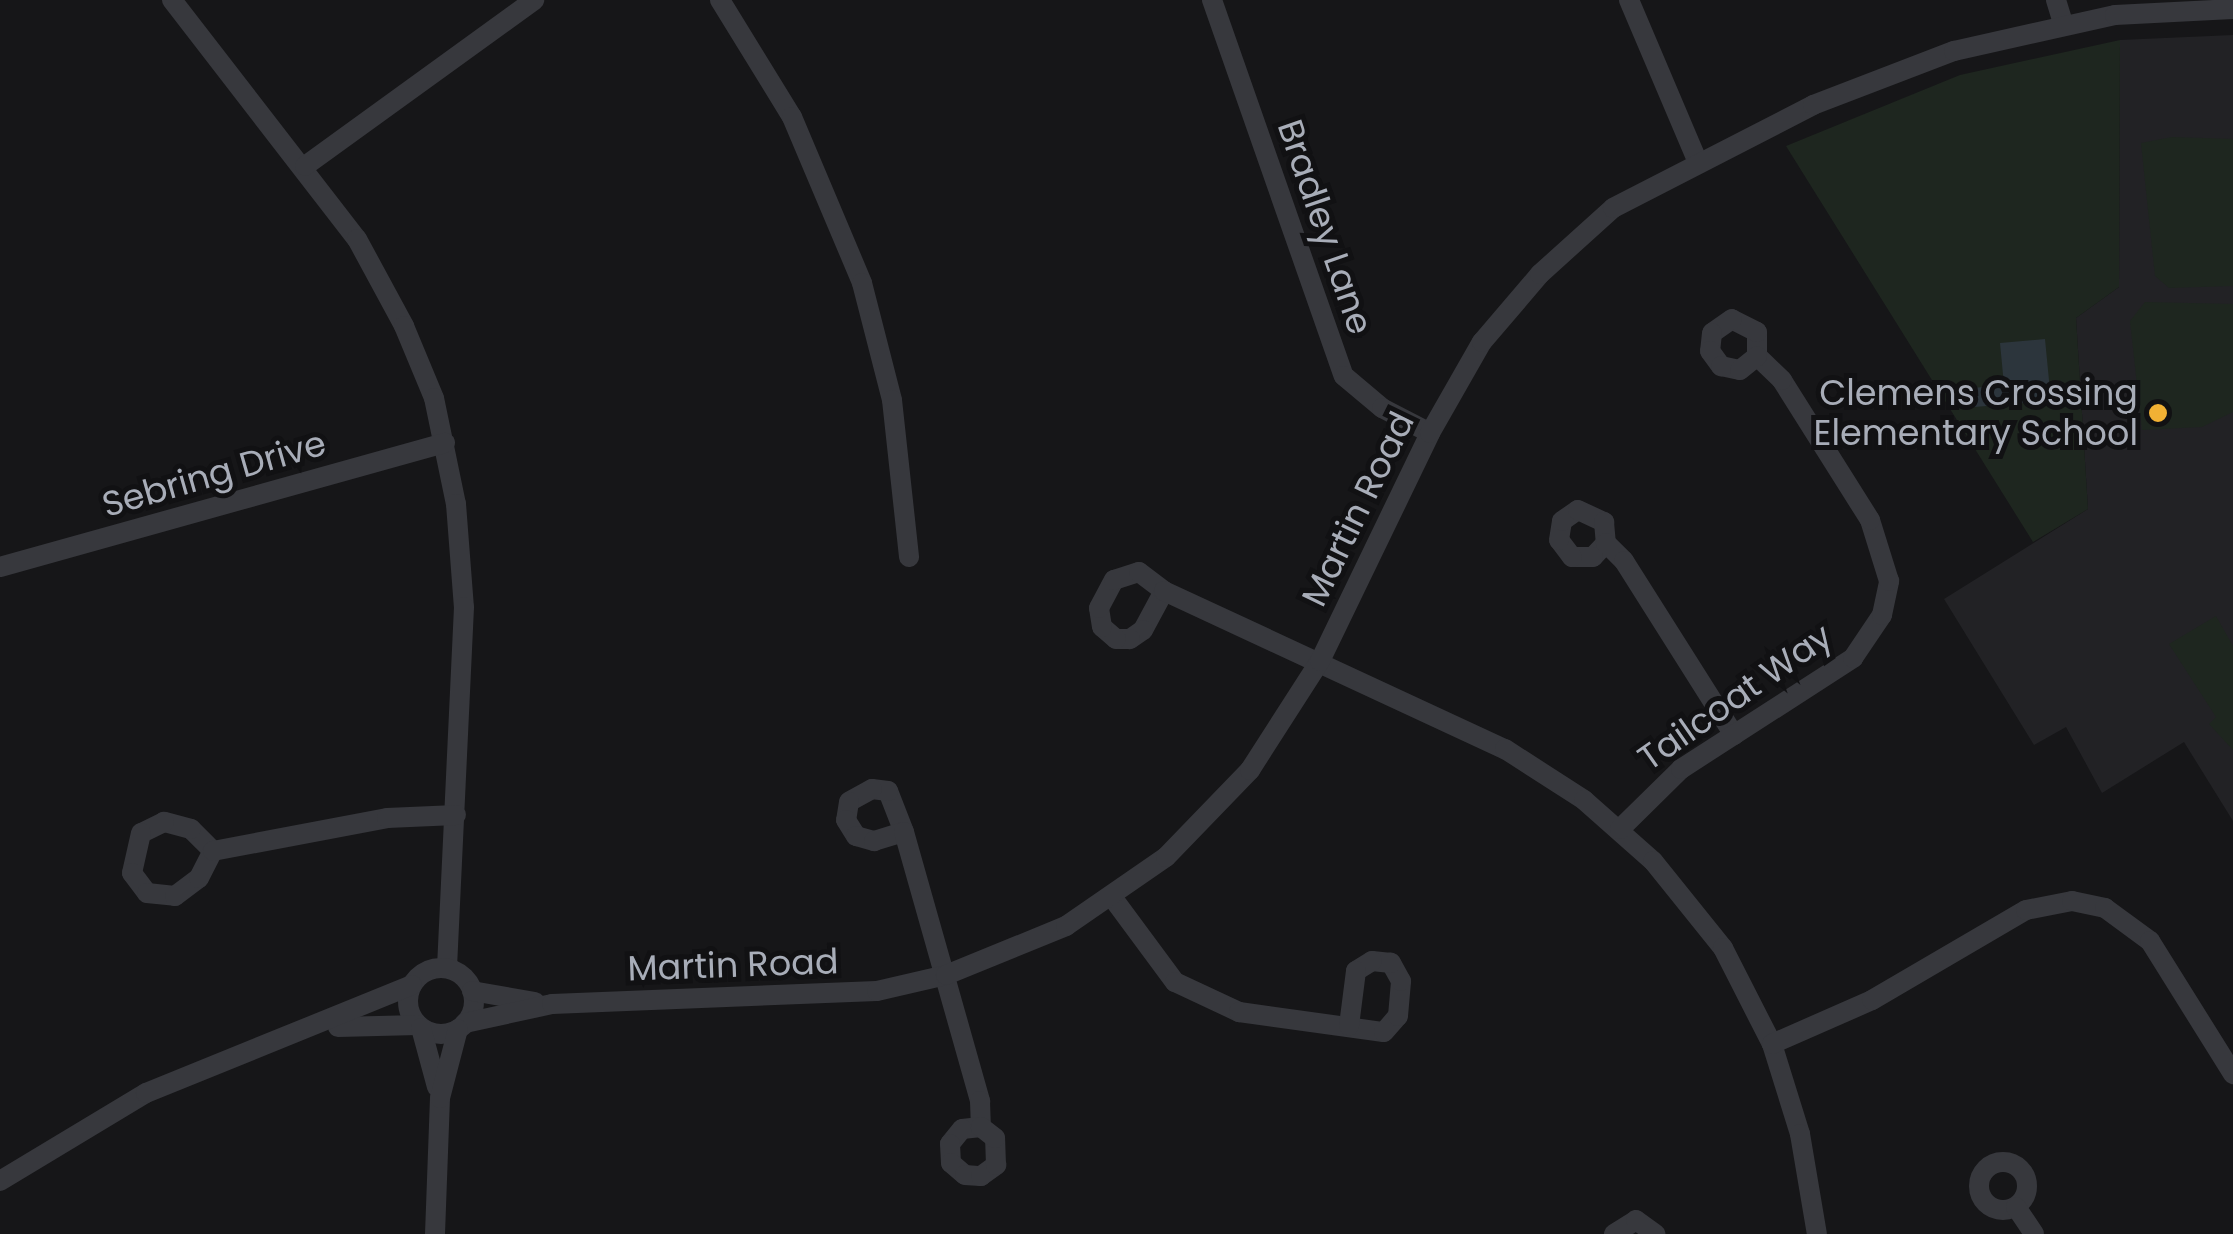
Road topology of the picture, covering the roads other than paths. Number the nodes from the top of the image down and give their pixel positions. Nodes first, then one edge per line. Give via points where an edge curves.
1 (172, 0) edge
2 (534, 0) edge
3 (720, 0) edge
4 (1212, 0) edge
5 (1630, 0) edge
6 (2056, 0) edge
7 (2233, 9) edge
8 (2063, 24) junction
9 (1698, 160) junction
10 (305, 166) junction
11 (1757, 356) dead end
12 (1430, 433) junction
13 (446, 443) junction
14 (1606, 543) dead end
15 (909, 557) dead end
16 (0, 567) edge
17 (1164, 591) dead end
18 (1320, 661) junction
19 (1734, 735) junction
20 (456, 815) junction
21 (1620, 830) junction
22 (904, 832) dead end
23 (214, 850) dead end
24 (1112, 896) junction
25 (447, 968) junction
26 (946, 975) junction
27 (412, 985) junction
28 (472, 991) junction
29 (552, 1004) junction
30 (420, 1026) junction
31 (462, 1026) junction
32 (1349, 1026) dead end
33 (311, 1029) junction
34 (1772, 1044) junction
35 (2233, 1074) edge
36 (440, 1098) junction
37 (981, 1128) dead end
38 (0, 1181) edge
39 (2016, 1207) dead end
40 (435, 1234) edge
41 (1614, 1234) edge
42 (1655, 1234) edge
43 (1817, 1234) edge
44 (2034, 1234) edge

1 - 10 street
2 - 10 street
3 - 15 street via 805,143 868,301 892,400
4 - 12 street, Bradley Lane via 1344,376 1382,408
5 - 9 street
6 - 8 street
7 - 8 street, Martin Road
8 - 9 street, Martin Road via 1886,74
9 - 12 street, Martin Road via 1614,208 1540,274 1482,342
10 - 13 street via 397,310
11 - 19 street, Tailcoat Way via 1782,380 1870,520 1889,581 1882,616 1853,658
12 - 18 street, Martin Road
13 - 16 street, Sebring Drive
13 - 20 street via 464,607
14 - 19 street
17 - 18 street
18 - 21 street via 1505,748
18 - 24 street, Martin Road via 1222,803 1166,858
19 - 21 street, Tailcoat Way via 1664,783
20 - 23 street via 387,818
20 - 25 street
21 - 34 street via 1702,918
22 - 26 street
24 - 26 street, Martin Road via 1038,940
24 - 32 street via 1157,964 1193,995 1263,1017
25 - 27 street via 430,969
25 - 28 street
26 - 29 street, Martin Road via 829,997
26 - 37 street via 980,1101
27 - 30 street via 408,1002
27 - 33 street
28 - 29 street, Martin Road
28 - 31 street
29 - 31 street, Martin Road
30 - 31 street via 436,1034
30 - 33 street
30 - 36 street
31 - 36 street
33 - 38 street via 146,1093
34 - 35 street via 1872,1000 2026,910 2072,902 2105,908 2150,941
34 - 43 street via 1805,1154
36 - 40 street
39 - 44 street
41 - 42 street via 1636,1220

